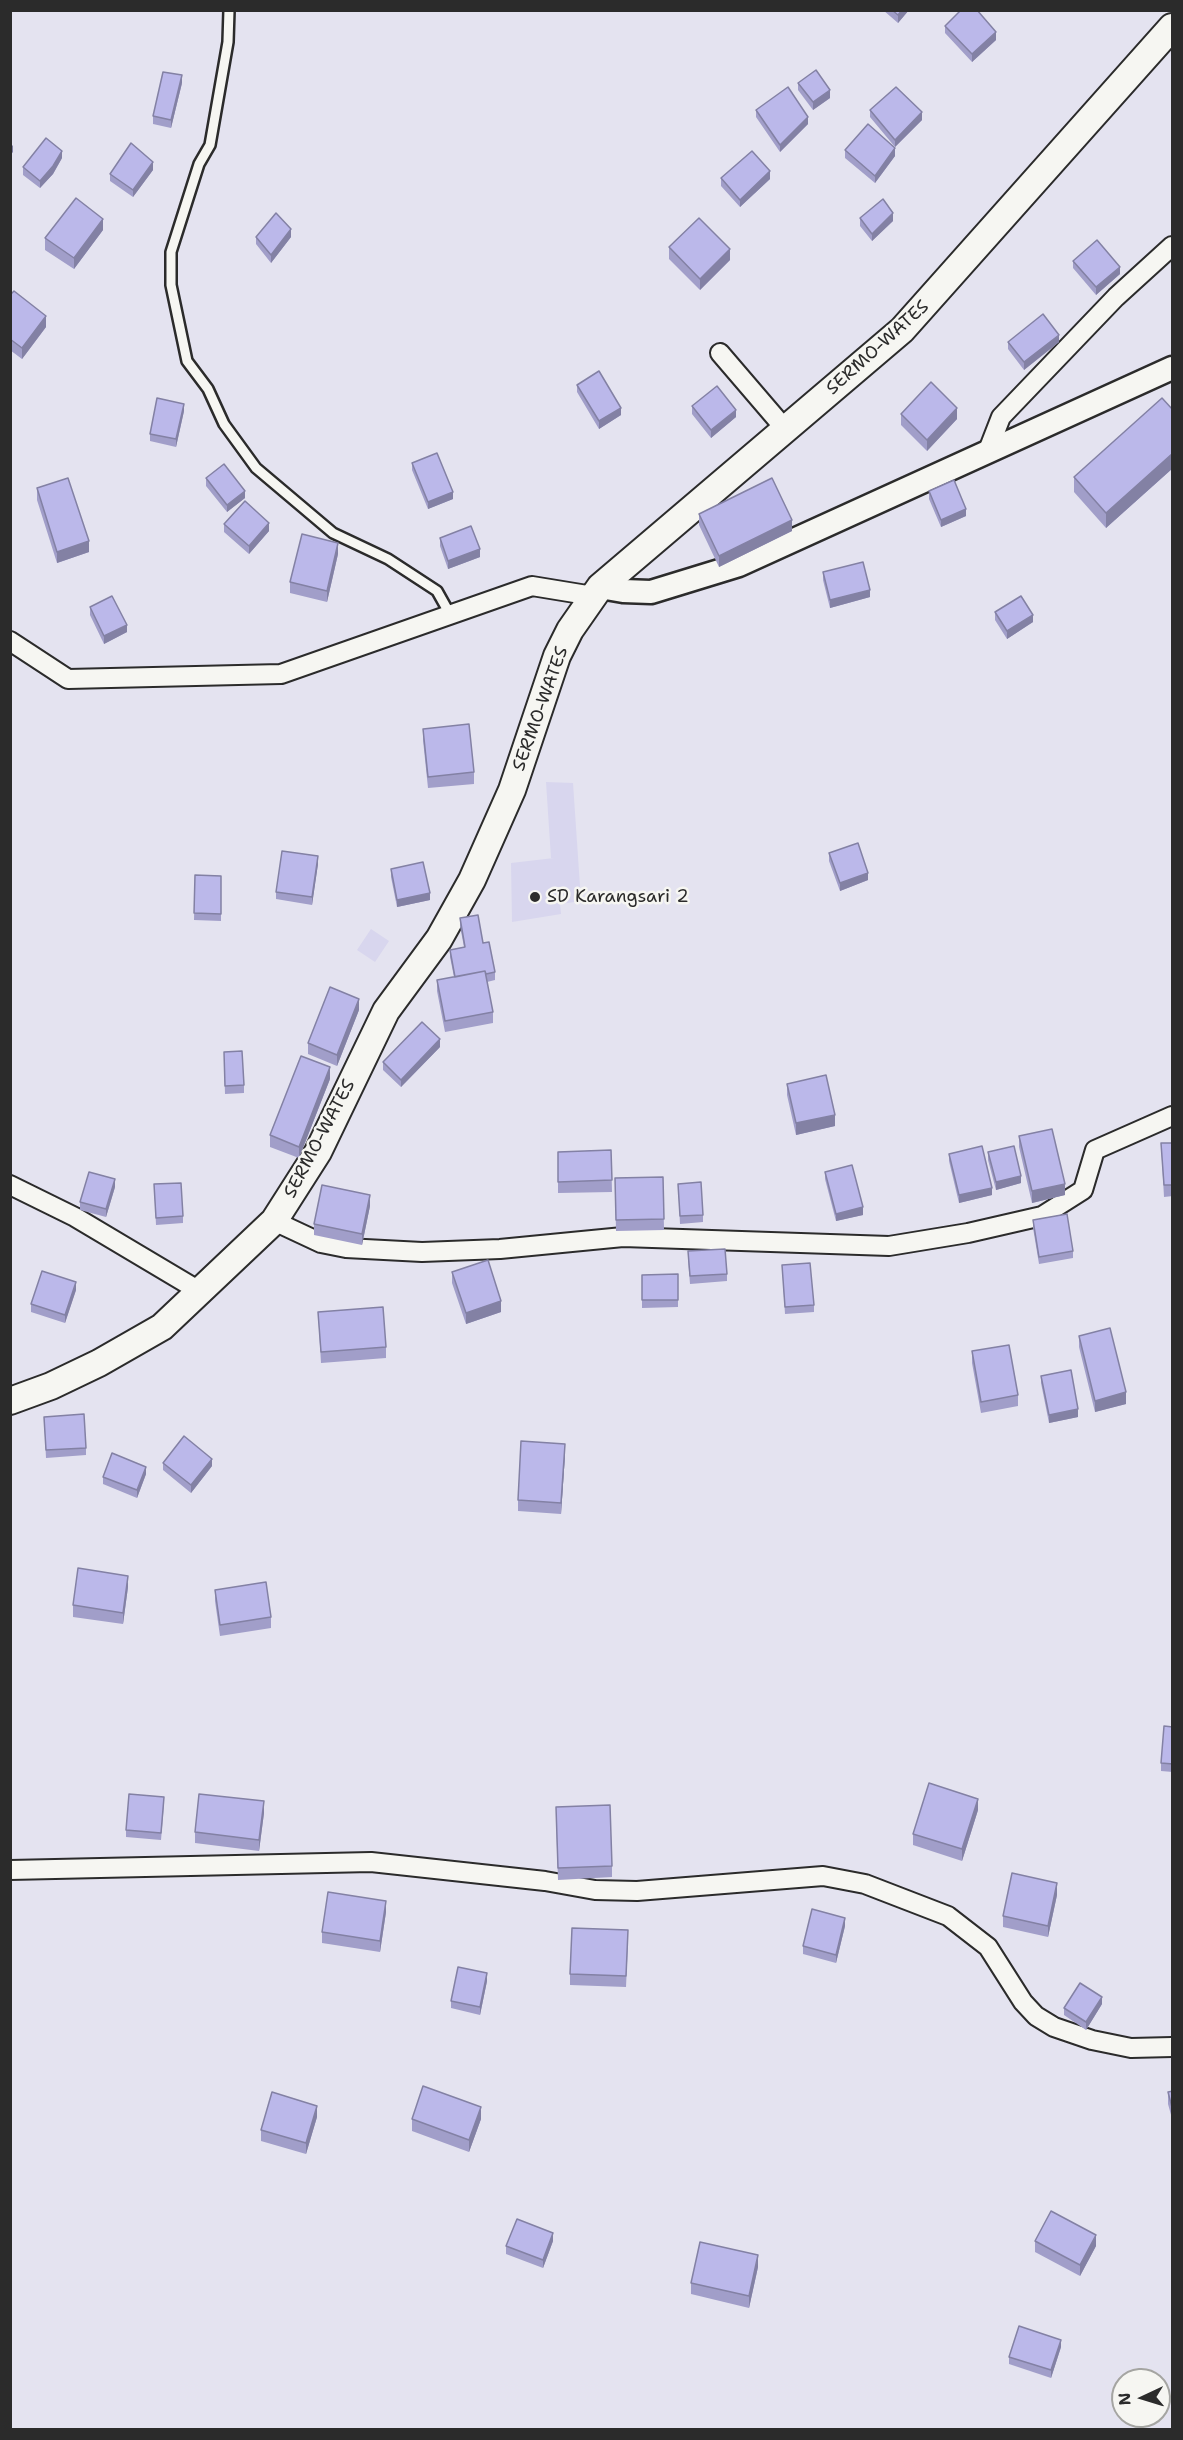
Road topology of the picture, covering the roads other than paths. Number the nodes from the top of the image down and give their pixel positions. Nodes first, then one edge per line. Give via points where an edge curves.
1 (229, 10) edge
2 (1173, 27) edge
3 (1173, 246) edge
4 (720, 353) dead end
5 (1173, 368) edge
6 (786, 430) junction
7 (987, 453) junction
8 (597, 591) junction
9 (451, 616) junction
10 (10, 641) edge
11 (1173, 1116) edge
12 (10, 1185) edge
13 (274, 1221) junction
14 (201, 1292) junction
15 (10, 1401) edge
16 (10, 1870) edge
17 (1173, 2048) edge

1 - 9 lane via 228,42 210,145 199,164 171,252 171,285 187,361 208,389 224,424 256,468 333,533 388,559 437,591
2 - 6 main road, SERMO-WATES via 929,302
3 - 7 street via 1116,297 1001,417
4 - 6 street
5 - 7 street
6 - 8 main road, SERMO-WATES
7 - 8 street via 739,565 651,592
8 - 9 street via 532,586
8 - 13 main road, SERMO-WATES via 557,656 512,789 472,880 439,939 386,1011 318,1152
9 - 10 street via 281,674 68,679
11 - 13 street via 1095,1150 1083,1190 1042,1216 889,1245 623,1237 423,1252 321,1243
12 - 14 street via 75,1217
13 - 14 main road, SERMO-WATES
14 - 15 main road, SERMO-WATES via 140,1342 51,1386
16 - 17 street via 371,1862 595,1890 637,1891 824,1876 864,1884 948,1916 988,1947 1023,2001 1036,2016 1054,2027 1131,2048

